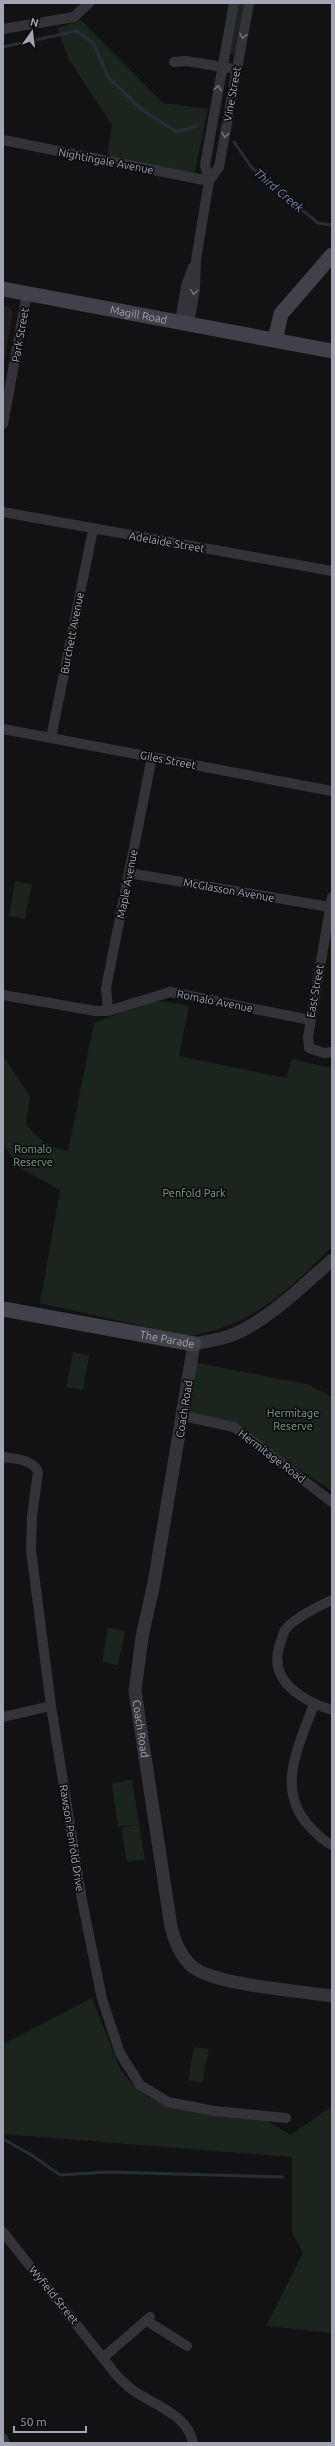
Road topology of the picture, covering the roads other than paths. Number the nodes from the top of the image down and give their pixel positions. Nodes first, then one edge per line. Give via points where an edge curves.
1 (90, 3) edge
2 (234, 3) edge
3 (248, 3) edge
4 (3, 28) edge
5 (174, 62) dead end
6 (222, 66) junction
7 (237, 69) junction
8 (3, 140) edge
9 (209, 181) junction
10 (332, 255) edge
11 (3, 288) edge
12 (27, 293) junction
13 (184, 323) junction
14 (275, 340) junction
15 (332, 351) edge
16 (3, 424) edge
17 (3, 512) edge
18 (93, 529) junction
19 (332, 571) edge
20 (3, 729) edge
21 (51, 738) junction
22 (152, 757) junction
23 (332, 791) edge
24 (129, 873) junction
25 (332, 897) edge
26 (330, 907) junction
27 (3, 995) edge
28 (108, 1011) junction
29 (310, 1020) junction
30 (332, 1052) edge
31 (332, 1260) edge
32 (3, 1309) edge
33 (194, 1344) junction
34 (183, 1416) junction
35 (3, 1457) edge
36 (332, 1502) edge
37 (332, 1600) edge
38 (314, 1704) junction
39 (51, 1706) junction
40 (332, 1710) edge
41 (3, 1717) edge
42 (332, 1845) edge
43 (332, 1996) edge
44 (286, 2118) dead end
45 (3, 2232) edge
46 (187, 2346) dead end
47 (104, 2357) junction
48 (3, 2438) edge
49 (5, 2443) edge
50 (193, 2443) edge

1 - 4 street via 74,17
2 - 6 street, Vine Street
3 -> 7 street, Vine Street
5 - 6 street
6 - 7 street
9 -> 6 street, Vine Street via 205,170
7 -> 9 street, Vine Street via 218,167
8 - 9 street, Nightingale Avenue
9 - 13 street, Vine Street via 196,260 186,286
10 - 14 main road via 281,314
11 - 12 main road, Magill Road
12 - 13 main road, Magill Road
12 - 16 street, Park Street
13 - 14 main road, Magill Road
14 - 15 main road, Magill Road
17 - 18 street, Adelaide Street
18 - 19 street, Adelaide Street
18 - 21 street, Burchett Avenue
20 - 21 street, Giles Street
21 - 22 street, Giles Street
22 - 23 street, Giles Street
22 - 24 street, Maple Avenue
24 - 26 street, McGlasson Avenue
24 - 28 street, Maple Avenue via 106,988
25 - 26 street, East Street
26 - 29 street, East Street
27 - 28 street, Romalo Avenue
28 - 29 street, Romalo Avenue via 170,992
29 - 30 street, East Street via 309,1048 324,1053
31 - 33 street, The Parade via 295,1293 244,1330
32 - 33 main road, The Parade
33 - 34 street, Coach Road
34 - 36 street, Hermitage Road via 234,1427
34 - 43 street, Coach Road via 142,1637 135,1691 171,1927 185,1959 193,1968 212,1977
35 - 39 street, Rawson Penfold Drive via 27,1462 38,1472 32,1516 31,1550
37 - 38 street via 313,1609 285,1630 278,1652 279,1673 290,1689
38 - 40 street
38 - 42 street via 292,1765 291,1793 302,1818 325,1842
39 - 41 street
39 - 44 street, Rawson Penfold Drive via 84,1908 102,1999 120,2053 140,2085 168,2102 214,2111
45 - 47 street, Wyfield Street
46 - 47 street via 148,2319
47 - 50 street, Wyfield Street via 118,2377 135,2392 178,2417 191,2434
48 - 49 street

